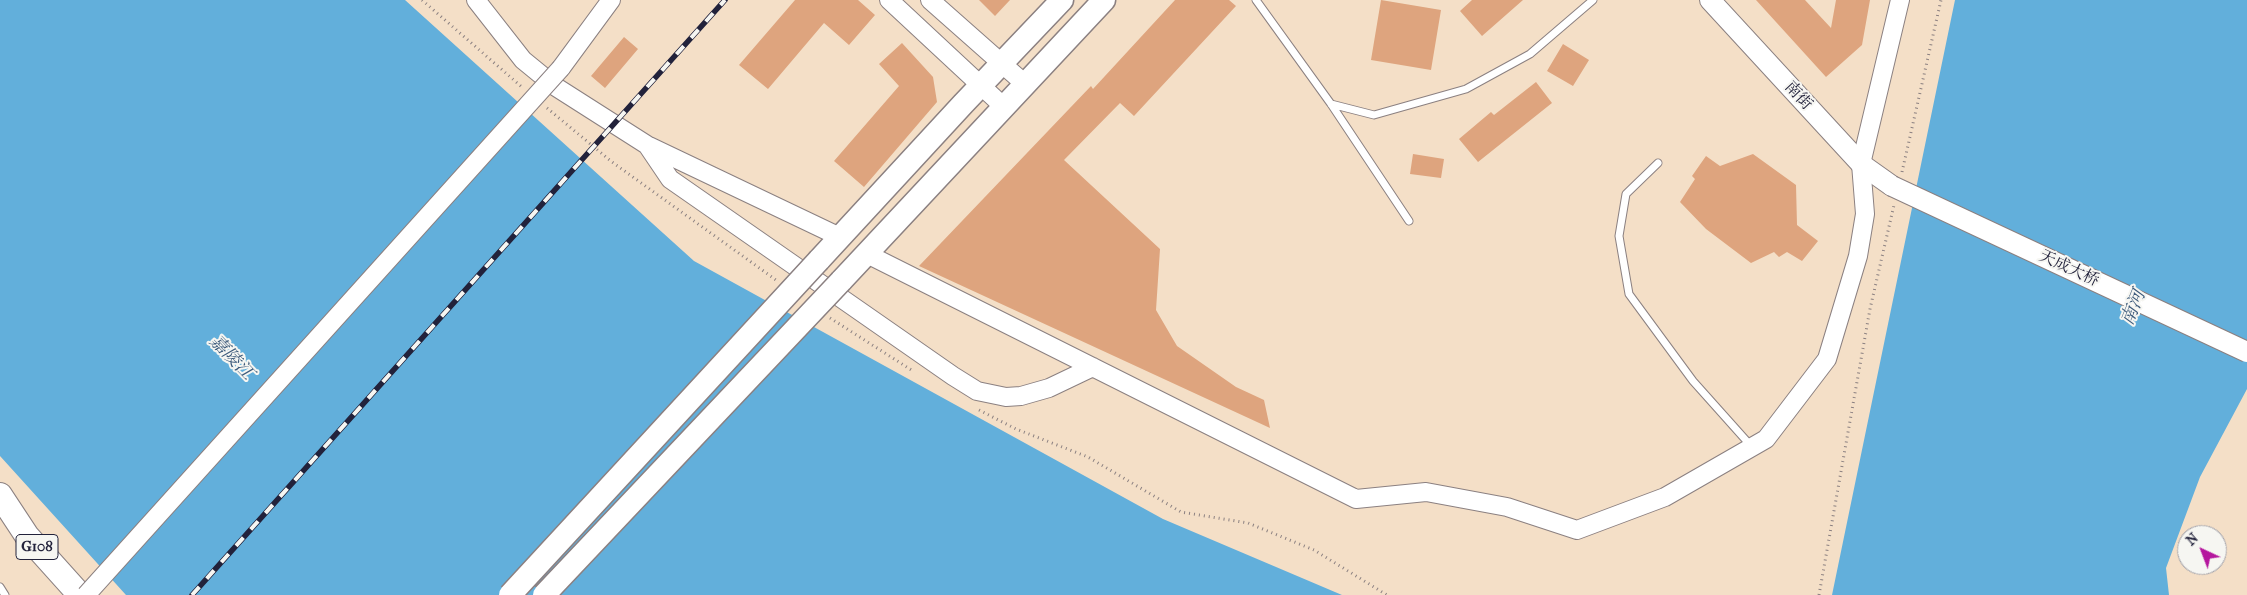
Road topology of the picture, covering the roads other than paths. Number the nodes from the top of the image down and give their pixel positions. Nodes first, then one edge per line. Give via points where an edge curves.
1 (476, 0) edge
2 (611, 0) edge
3 (888, 0) edge
4 (930, 0) edge
5 (1062, 0) edge
6 (1104, 0) edge
7 (1256, 0) edge
8 (1593, 0) edge
9 (1710, 0) edge
10 (1900, 0) edge
11 (1002, 63) junction
12 (1025, 84) junction
13 (981, 85) junction
14 (1331, 104) junction
15 (1004, 107) junction
16 (646, 145) junction
17 (1658, 163) dead end
18 (1861, 164) junction
19 (1896, 188) joint
20 (1410, 221) dead end
21 (840, 238) junction
22 (867, 254) junction
23 (2247, 352) edge
24 (1093, 367) junction
25 (1752, 447) junction
26 (0, 495) edge
27 (0, 587) edge
28 (5, 595) edge
29 (80, 595) edge
30 (86, 595) edge
31 (510, 595) edge
32 (544, 595) edge

1 - 16 street via 523,60 556,87
2 - 30 street, bridge via 561,68
3 - 13 street
4 - 11 street
5 - 11 main road
6 - 12 main road
7 - 14 lane
8 - 14 lane via 1530,54 1466,89 1374,115
9 - 18 main road, 南街
10 - 18 street
11 - 12 street
11 - 13 main road
12 - 15 main road
13 - 15 street
13 - 21 main road
14 - 20 lane
15 - 22 main road
16 - 21 street
16 - 24 street via 670,179 977,391 1006,397 1021,396 1049,388
17 - 25 lane via 1626,194 1619,236 1628,294 1693,380
18 - 19 main road, 南街
18 - 25 street via 1865,214 1858,256 1827,359 1766,439
19 - 23 main road, 天成大桥, bridge
21 - 31 main road, bridge
22 - 24 street
22 - 32 main road, bridge
24 - 25 street via 1356,499 1426,492 1507,507 1578,530 1665,497
26 - 29 highway, G108 via 27,536
27 - 28 lane

